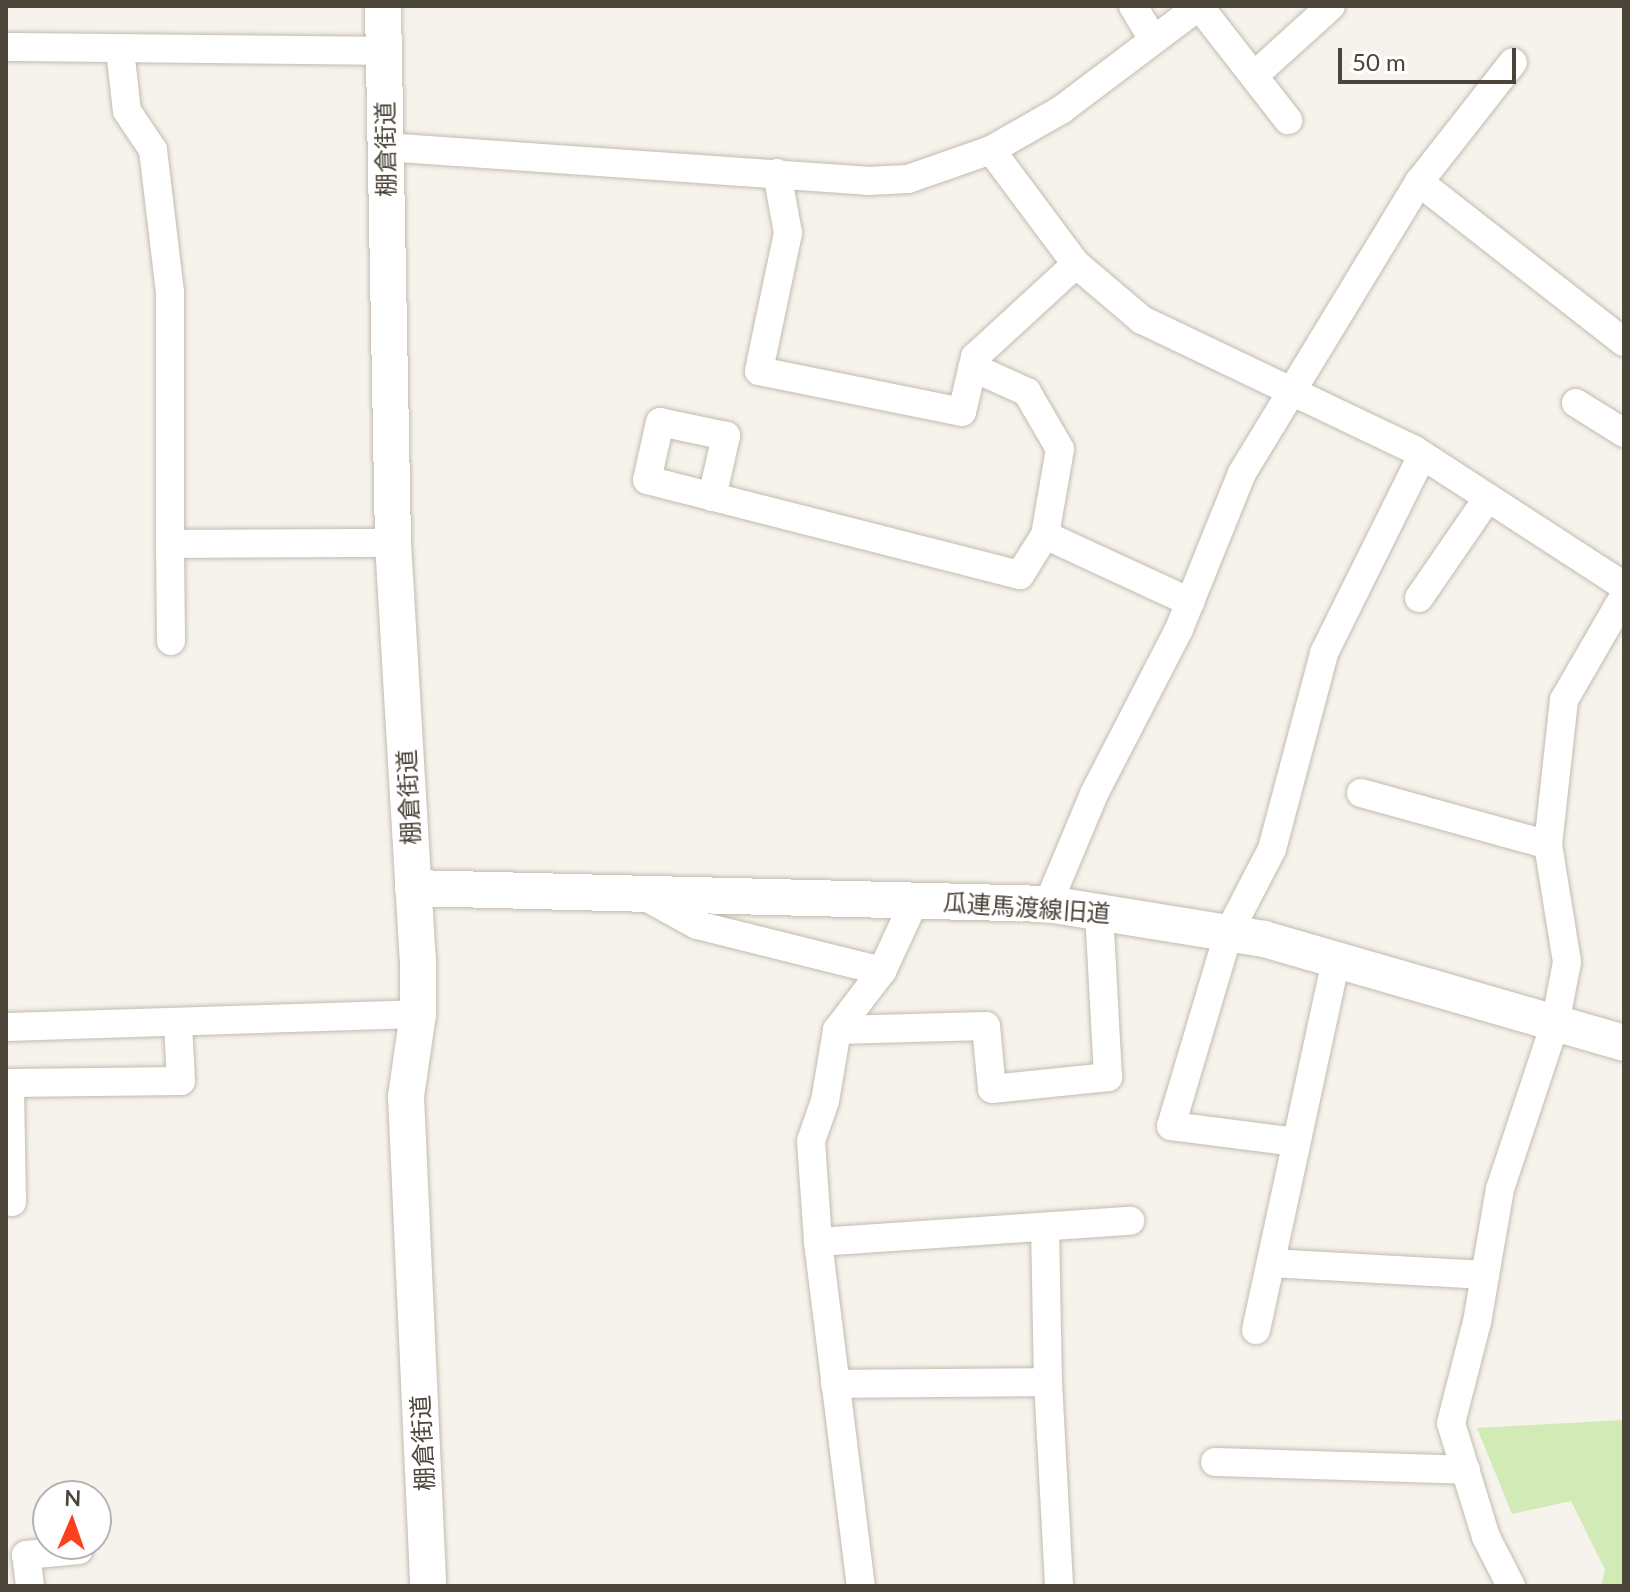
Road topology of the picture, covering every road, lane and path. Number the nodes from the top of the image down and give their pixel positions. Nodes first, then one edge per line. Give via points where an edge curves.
1 (383, 6) edge
2 (1133, 6) edge
3 (1199, 6) edge
4 (1331, 6) edge
5 (1152, 38) junction
6 (6, 47) edge
7 (120, 50) junction
8 (383, 51) junction
9 (1513, 62) dead end
10 (1256, 74) junction
11 (1288, 120) dead end
12 (385, 147) junction
13 (991, 150) junction
14 (777, 173) junction
15 (1419, 182) junction
16 (1076, 264) junction
17 (1624, 342) edge
18 (972, 367) junction
19 (1294, 394) junction
20 (1576, 403) dead end
21 (1624, 433) edge
22 (1422, 456) junction
23 (712, 497) dead end
24 (1487, 499) junction
25 (1045, 535) junction
26 (393, 543) junction
27 (170, 544) junction
28 (1624, 586) edge
29 (1624, 596) edge
30 (1419, 598) dead end
31 (1190, 602) junction
32 (171, 641) dead end
33 (1361, 793) dead end
34 (1548, 845) junction
35 (413, 888) junction
36 (646, 897) junction
37 (915, 900) junction
38 (1048, 904) junction
39 (1099, 911) junction
40 (1229, 932) junction
41 (1336, 960) junction
42 (882, 971) junction
43 (418, 1014) junction
44 (178, 1023) junction
45 (1555, 1024) junction
46 (6, 1027) edge
47 (837, 1030) junction
48 (1624, 1043) edge
49 (1296, 1142) junction
50 (12, 1202) dead end
51 (1130, 1221) dead end
52 (1045, 1227) junction
53 (818, 1242) junction
54 (1271, 1263) junction
55 (1485, 1275) junction
56 (1256, 1330) dead end
57 (1048, 1382) junction
58 (835, 1384) junction
59 (1215, 1462) dead end
60 (1466, 1470) junction
61 (32, 1554) edge
62 (30, 1586) edge
63 (428, 1586) edge
64 (861, 1586) edge
65 (1059, 1586) edge
66 (1511, 1586) edge

1 - 8 street, 棚倉街道
2 - 5 street
3 - 5 street
3 - 10 street
4 - 10 street
5 - 13 street via 1061,110
6 - 7 street
7 - 8 street
7 - 27 street via 127,111 153,150 170,292
8 - 12 street, 棚倉街道
9 - 15 street
10 - 11 street
12 - 14 street
12 - 26 street, 棚倉街道
13 - 14 street via 908,179
13 - 16 street
14 - 18 street via 788,233 759,371 962,412
15 - 17 street
15 - 19 street
16 - 18 street via 975,357
16 - 19 street via 1142,320
18 - 25 street via 1027,392 1060,449
19 - 22 street
19 - 31 street via 1242,473
20 - 21 street
22 - 24 street
22 - 40 street via 1324,653 1272,849
23 - 25 street via 1020,575
24 - 28 street
24 - 30 street
25 - 31 street
26 - 27 street
26 - 35 street, 棚倉街道
27 - 32 street
29 - 34 street via 1564,700
31 - 38 street via 1094,794
33 - 34 street
34 - 45 street via 1567,962
35 - 36 street, 瓜連馬渡線旧道
35 - 43 street, 棚倉街道
36 - 37 street, 瓜連馬渡線旧道
36 - 42 street via 697,925
37 - 38 street, 瓜連馬渡線旧道
37 - 42 street
38 - 39 street, 瓜連馬渡線旧道
39 - 40 street, 瓜連馬渡線旧道
39 - 47 street via 1108,1077 992,1089 986,1026
40 - 41 street, 瓜連馬渡線旧道
40 - 49 street via 1171,1126
41 - 45 street, 瓜連馬渡線旧道
41 - 49 street
42 - 47 street
43 - 44 street
43 - 63 street, 棚倉街道 via 406,1096
44 - 46 street
44 - 50 street via 181,1081 10,1083
45 - 48 street, 瓜連馬渡線旧道
45 - 55 street via 1500,1189
47 - 53 street via 825,1101 811,1141
49 - 54 street
51 - 52 street
52 - 53 street
52 - 57 street
53 - 58 street
54 - 55 street
54 - 56 street
55 - 60 street via 1451,1423
57 - 58 street
57 - 65 street
58 - 64 street
59 - 60 street
60 - 66 street via 1486,1537
61 - 62 street via 26,1555

